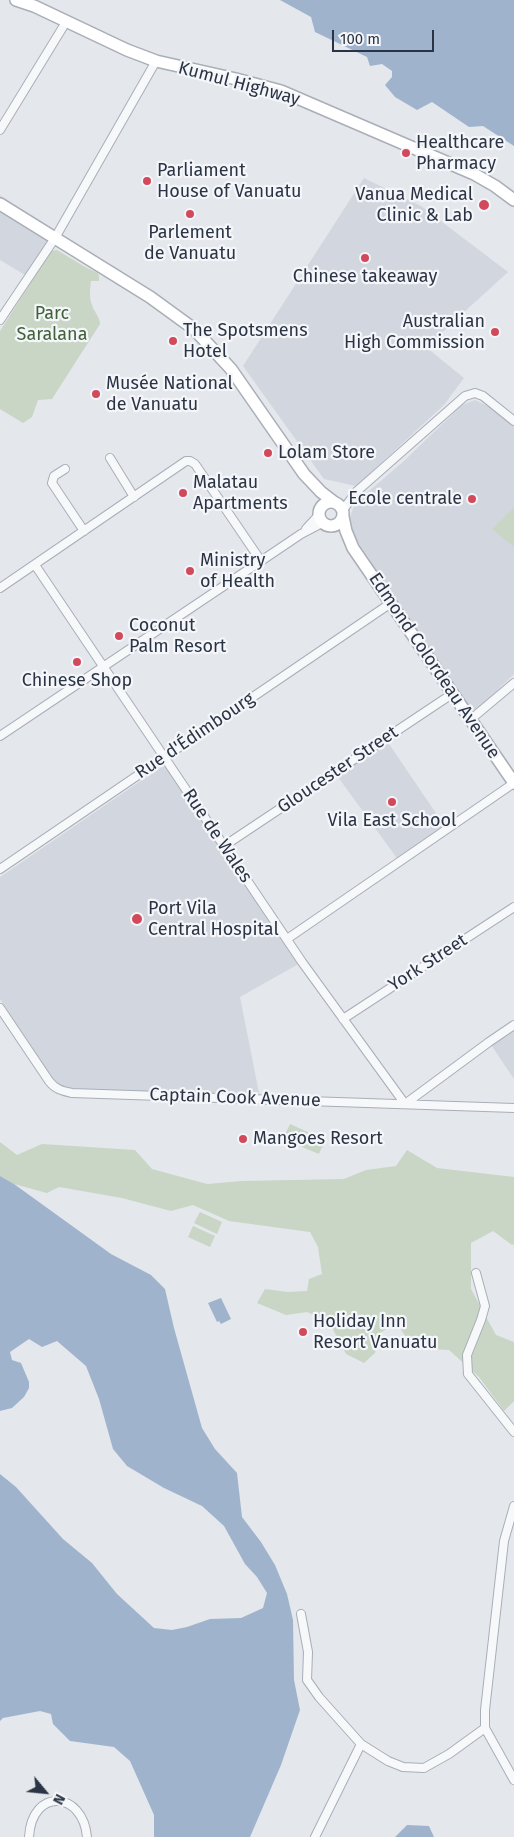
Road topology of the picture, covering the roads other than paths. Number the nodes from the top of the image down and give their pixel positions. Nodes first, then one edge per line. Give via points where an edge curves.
1 (16, 0) edge
2 (66, 22) junction
3 (156, 61) junction
4 (0, 130) edge
5 (514, 200) edge
6 (0, 204) edge
7 (55, 238) junction
8 (0, 320) edge
9 (514, 421) edge
10 (110, 458) dead end
11 (65, 469) dead end
12 (304, 474) junction
13 (134, 498) junction
14 (339, 508) junction
15 (323, 519) junction
16 (84, 531) junction
17 (353, 548) junction
18 (261, 561) junction
19 (36, 565) junction
20 (0, 588) edge
21 (391, 603) junction
22 (104, 665) junction
23 (514, 683) edge
24 (452, 694) junction
25 (470, 720) junction
26 (0, 736) edge
27 (164, 757) junction
28 (514, 783) edge
29 (224, 846) junction
30 (0, 869) edge
31 (514, 907) edge
32 (287, 938) junction
33 (0, 1008) edge
34 (343, 1019) junction
35 (514, 1025) edge
36 (405, 1104) junction
37 (514, 1108) edge
38 (476, 1273) dead end
39 (514, 1432) edge
40 (514, 1506) edge
41 (301, 1614) dead end
42 (485, 1728) junction
43 (361, 1744) junction
44 (514, 1780) edge
45 (29, 1837) edge
46 (87, 1837) edge
47 (315, 1837) edge

1 - 2 street, Kumul Highway
2 - 3 street, Kumul Highway
2 - 4 street
3 - 5 street, Kumul Highway via 281,91 474,174
3 - 7 street
6 - 7 street
7 - 8 street
7 - 12 street via 150,297 194,330 231,369
9 - 14 street via 483,396 475,393 465,396
10 - 13 street
11 - 16 street via 54,476 52,483
12 - 14 street
12 - 15 street
13 - 16 street
13 - 18 street via 190,461
14 - 15 street via 340,521
14 - 15 street via 328,502 322,505
14 - 17 street
15 - 17 street
15 - 18 street
16 - 19 street
17 - 21 street, Edmond Colordeau Avenue
18 - 22 street
19 - 20 street
19 - 22 street, Rue de Wales
21 - 24 street, Edmond Colordeau Avenue
21 - 27 street, Rue d'Édimbourg
22 - 26 street
22 - 27 street, Rue de Wales
23 - 25 street
24 - 25 street, Edmond Colordeau Avenue
24 - 29 street, Gloucester Street
25 - 28 street, Edmond Colordeau Avenue
27 - 29 street, Rue de Wales
27 - 30 street, Rue d'Édimbourg
28 - 32 street
29 - 32 street, Rue de Wales
31 - 34 street, York Street
32 - 34 street, Rue de Wales
33 - 36 street, Captain Cook Avenue via 53,1087 72,1093
34 - 36 street, Rue de Wales
35 - 36 street
36 - 37 street, Captain Cook Avenue
38 - 39 street via 485,1306 467,1355 468,1374
40 - 42 street via 504,1541
41 - 43 street via 308,1652 307,1680
42 - 43 street via 424,1768 403,1767
42 - 44 street
43 - 47 street
45 - 46 street via 35,1812 53,1801 62,1801 76,1810 84,1820

